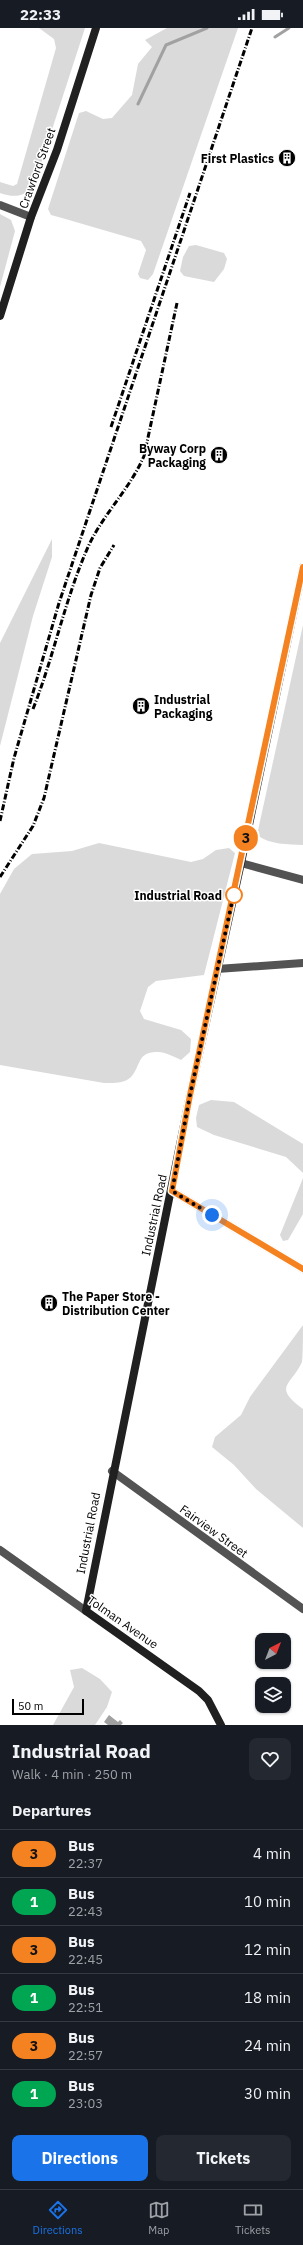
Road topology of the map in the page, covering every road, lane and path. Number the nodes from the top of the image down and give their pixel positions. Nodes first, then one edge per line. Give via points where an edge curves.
1 (96, 28) edge
2 (0, 205) edge
3 (31, 217) junction
4 (0, 316) edge
5 (303, 567) edge
6 (241, 863) junction
7 (303, 880) edge
8 (303, 963) edge
9 (218, 969) junction
10 (172, 1191) junction
11 (303, 1269) edge
12 (112, 1471) junction
13 (0, 1550) edge
14 (303, 1609) edge
15 (86, 1611) junction
16 (221, 1725) edge

1 - 3 street, Crawford Street via 57,150
2 - 3 street
3 - 4 street, Crawford Street
5 - 6 street, Industrial Road
6 - 7 street
6 - 9 street, Industrial Road
8 - 9 street
9 - 10 street, Industrial Road
10 - 11 street
10 - 12 street, Industrial Road
12 - 14 street, Fairview Street
12 - 15 street, Industrial Road
13 - 15 street, Tolman Avenue
15 - 16 street, Tolman Avenue via 199,1691 208,1700

